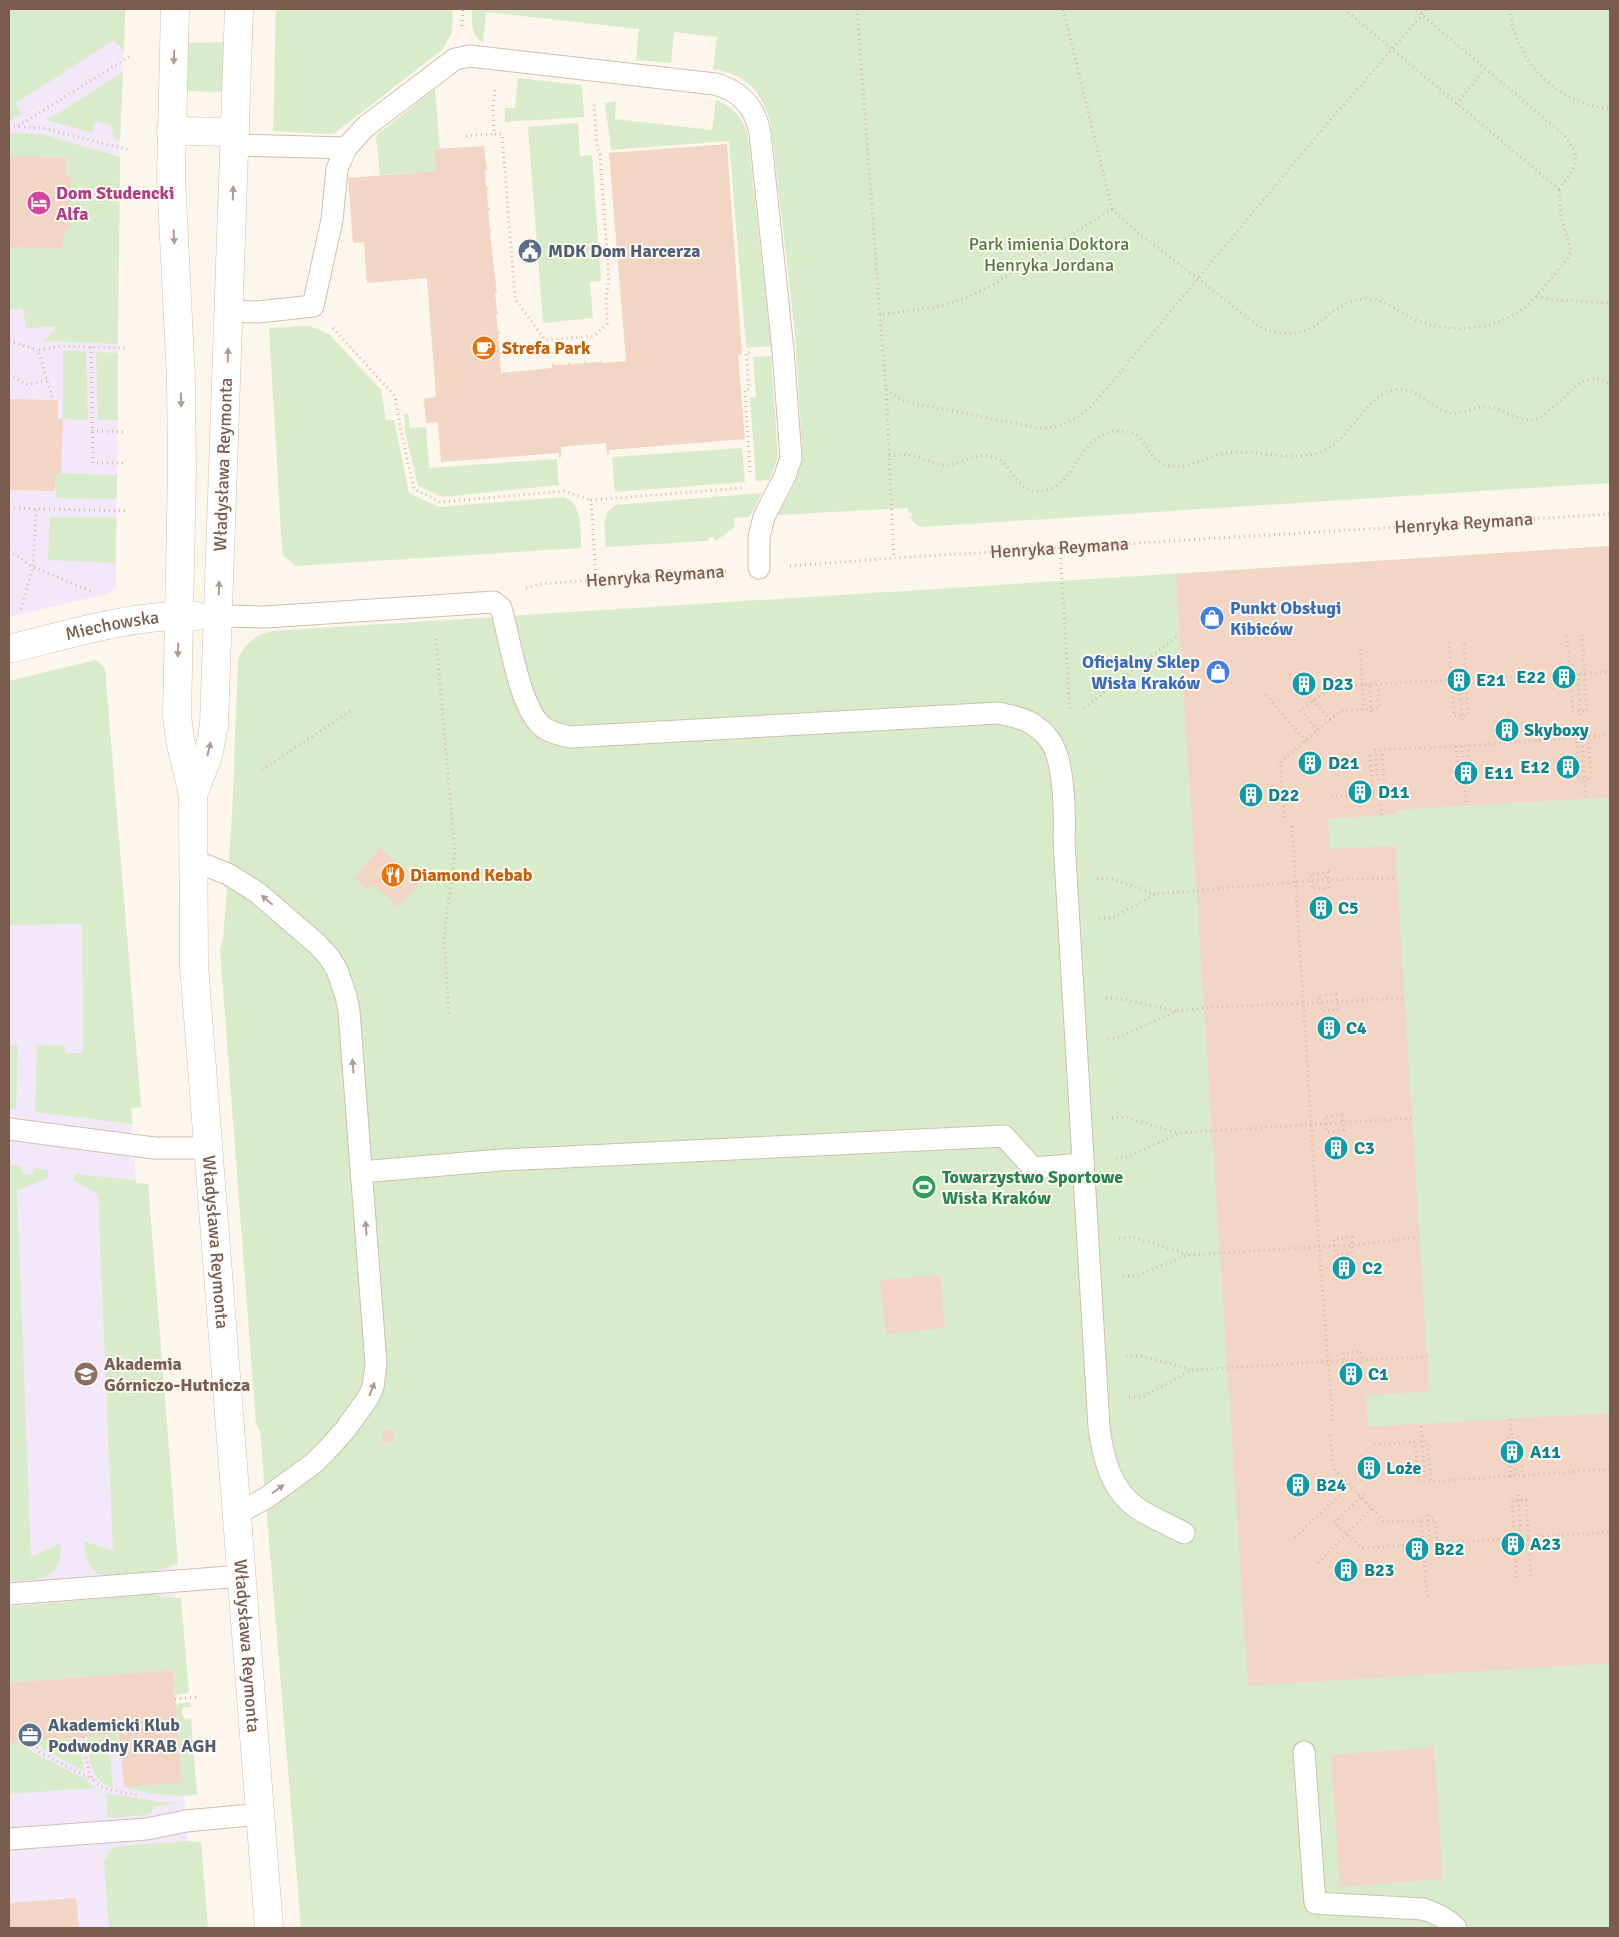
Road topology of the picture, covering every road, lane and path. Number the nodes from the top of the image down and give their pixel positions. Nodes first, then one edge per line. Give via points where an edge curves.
1 (176, 9) edge
2 (239, 9) edge
3 (857, 9) edge
4 (1063, 9) edge
5 (1344, 9) edge
6 (1415, 9) edge
7 (1427, 9) edge
8 (1510, 9) edge
9 (1422, 15) junction
10 (1392, 50) junction
11 (132, 55) dead end
12 (1484, 70) junction
13 (1456, 104) junction
14 (594, 105) dead end
15 (1610, 109) edge
16 (493, 112) dead end
17 (9, 126) edge
18 (18, 126) junction
19 (172, 131) junction
20 (494, 134) junction
21 (466, 136) dead end
22 (235, 138) junction
23 (346, 148) junction
24 (129, 150) dead end
25 (1559, 189) junction
26 (1112, 209) junction
27 (1198, 279) junction
28 (1536, 296) junction
29 (1610, 303) edge
30 (312, 306) junction
31 (229, 311) junction
32 (880, 314) junction
33 (9, 341) edge
34 (91, 347) junction
35 (126, 348) dead end
36 (38, 350) junction
37 (746, 358) dead end
38 (9, 375) edge
39 (47, 380) junction
40 (1610, 384) edge
41 (886, 389) junction
42 (52, 397) dead end
43 (92, 431) junction
44 (126, 432) dead end
45 (889, 455) junction
46 (126, 463) dead end
47 (750, 473) dead end
48 (780, 486) junction
49 (591, 500) junction
50 (9, 508) edge
51 (36, 509) junction
52 (126, 512) dead end
53 (1610, 514) edge
54 (9, 551) edge
55 (894, 558) junction
56 (33, 567) junction
57 (759, 568) junction
58 (596, 580) junction
59 (518, 591) dead end
60 (96, 593) dead end
61 (433, 607) junction
62 (20, 614) dead end
63 (179, 615) junction
64 (218, 616) junction
65 (1179, 635) dead end
66 (1582, 635) dead end
67 (1567, 636) dead end
68 (1464, 641) dead end
69 (1449, 642) dead end
70 (9, 649) edge
71 (1360, 649) dead end
72 (1610, 672) edge
73 (1290, 674) dead end
74 (1578, 674) junction
75 (1459, 679) junction
76 (1378, 685) dead end
77 (1370, 686) junction
78 (1266, 695) dead end
79 (1084, 708) dead end
80 (1364, 709) junction
81 (1371, 709) junction
82 (352, 710) dead end
83 (1580, 711) junction
84 (1371, 715) dead end
85 (1462, 716) junction
86 (1580, 716) dead end
87 (1330, 720) junction
88 (1462, 722) dead end
89 (1318, 730) junction
90 (1610, 735) edge
91 (1576, 736) dead end
92 (1582, 736) junction
93 (1588, 736) dead end
94 (1306, 741) junction
95 (1468, 744) dead end
96 (1456, 745) dead end
97 (1462, 746) junction
98 (1382, 753) dead end
99 (1370, 754) dead end
100 (262, 770) dead end
101 (1585, 779) junction
102 (1464, 783) junction
103 (1373, 794) junction
104 (1379, 794) junction
105 (193, 796) junction
106 (1331, 797) dead end
107 (1586, 798) dead end
108 (1466, 805) dead end
109 (1382, 815) dead end
110 (1284, 817) dead end
111 (1292, 826) dead end
112 (192, 860) junction
113 (1397, 878) dead end
114 (1090, 879) dead end
115 (1328, 880) junction
116 (1311, 881) junction
117 (1296, 882) junction
118 (1242, 886) dead end
119 (1156, 894) junction
120 (1093, 918) dead end
121 (1405, 998) dead end
122 (1099, 999) dead end
123 (1338, 1002) junction
124 (1304, 1004) junction
125 (1320, 1004) junction
126 (1251, 1007) dead end
127 (1176, 1011) junction
128 (449, 1014) dead end
129 (1101, 1039) dead end
130 (1107, 1118) dead end
131 (1412, 1118) dead end
132 (1343, 1123) junction
133 (1326, 1124) junction
134 (1312, 1125) junction
135 (1257, 1128) dead end
136 (9, 1129) edge
137 (1179, 1133) junction
138 (208, 1148) junction
139 (1109, 1158) dead end
140 (1083, 1164) junction
141 (361, 1172) junction
142 (1420, 1237) dead end
143 (1114, 1238) dead end
144 (1352, 1245) junction
145 (1335, 1246) junction
146 (1319, 1247) junction
147 (1265, 1252) dead end
148 (1188, 1255) junction
149 (1117, 1276) dead end
150 (1122, 1355) dead end
151 (1428, 1357) dead end
152 (1361, 1359) junction
153 (1344, 1361) junction
154 (1328, 1362) junction
155 (1274, 1366) dead end
156 (1227, 1369) dead end
157 (1191, 1370) dead end
158 (1510, 1419) dead end
159 (1333, 1423) dead end
160 (1421, 1426) dead end
161 (1330, 1435) dead end
162 (1513, 1438) junction
163 (1422, 1441) junction
164 (1415, 1442) junction
165 (1374, 1445) dead end
166 (1610, 1469) edge
167 (1516, 1476) junction
168 (1511, 1478) dead end
169 (1523, 1478) dead end
170 (1431, 1480) dead end
171 (1419, 1481) dead end
172 (1350, 1486) junction
173 (1518, 1495) dead end
174 (1363, 1496) junction
175 (1519, 1500) junction
176 (1372, 1508) junction
177 (237, 1514) junction
178 (1428, 1515) dead end
179 (1428, 1520) junction
180 (1421, 1521) junction
181 (1610, 1532) edge
182 (1184, 1533) dead end
183 (1295, 1537) dead end
184 (1521, 1538) junction
185 (1430, 1542) junction
186 (1437, 1544) dead end
187 (1318, 1562) dead end
188 (242, 1576) junction
189 (1531, 1576) dead end
190 (1517, 1577) dead end
191 (9, 1594) edge
192 (1427, 1597) dead end
193 (198, 1697) dead end
194 (175, 1699) dead end
195 (82, 1737) dead end
196 (34, 1743) dead end
197 (1304, 1752) dead end
198 (93, 1780) junction
199 (148, 1796) dead end
200 (261, 1814) junction
201 (9, 1839) edge
202 (270, 1928) edge
203 (1456, 1928) edge

1 -> 19 street, Władysława Reymonta
2 - 22 street, Władysława Reymonta
3 - 32 path
4 - 26 path
5 - 10 path
6 - 9 path
7 - 9 path
8 - 15 path via 1517,40 1528,61 1544,79 1563,94 1585,104
9 - 10 path
9 - 12 path
10 - 13 path
10 - 27 path
11 - 18 path
12 - 13 path
12 - 25 path via 1565,136 1573,147 1576,154 1574,168
13 - 25 path
14 - 20 path via 609,280 607,324 594,336 545,340 515,299 502,134
16 - 20 path
17 - 18 path
18 - 24 path via 43,128
19 - 22 street
19 -> 63 street, Władysława Reymonta via 171,184 182,417
20 - 21 path
22 - 23 lane
31 -> 22 street, Władysława Reymonta
23 - 30 lane via 337,169 332,220
23 - 48 lane via 365,127 449,62 461,57 716,84 744,98 755,114 760,134 783,350 791,458
25 - 28 path via 1561,216 1572,250
26 - 27 path
26 - 32 path via 991,286 966,298 940,306
27 - 28 path via 1263,329 1287,334 1311,329 1344,304 1366,299 1387,303 1428,324 1473,329 1518,311
27 - 41 path via 1097,400 1084,413 1057,427 1038,428 913,403
28 - 29 path
30 - 31 lane via 258,312
30 - 49 path via 395,396 414,489 440,502 564,491
64 -> 31 street, Władysława Reymonta
32 - 41 path
33 - 36 path
34 - 35 path
34 - 36 path via 61,346
34 - 43 path
36 - 39 path
37 - 47 path
38 - 39 path via 28,385
39 - 42 path
40 - 45 path via 1595,379 1583,380 1543,416 1530,420 1513,417 1491,407 1452,414 1411,392 1394,389 1368,407 1340,440 1327,449 1301,457 1231,453 1186,466 1170,466 1156,460 1136,435 1117,431 1088,446 1065,478 1041,491 1017,482 1003,463 988,455 947,465 909,455
41 - 45 path
43 - 44 path
43 - 46 path via 93,463
45 - 55 path
48 - 49 path
48 - 57 lane via 762,523
49 - 58 path
50 - 51 path
51 - 52 path
51 - 56 path
53 - 55 path, Henryka Reymana
54 - 56 path
55 - 57 path, Henryka Reymana
56 - 60 path
56 - 62 path
57 - 58 path, Henryka Reymana
58 - 59 path, Henryka Reymana via 533,585
61 - 64 lane via 265,617
61 - 128 path via 455,854 444,936
61 - 140 lane via 492,601 501,608 517,675 528,704 544,727 570,737 999,713 1027,721 1042,732 1054,748 1062,783
63 - 64 street, Miechowska
63 - 70 street, Miechowska via 118,623
63 -> 105 street, Władysława Reymonta via 177,716
105 -> 64 street, Władysława Reymonta via 208,756 214,725
65 - 79 path
66 - 83 path via 1586,711
67 - 83 path via 1573,711
68 - 85 path via 1468,716
69 - 85 path via 1454,716
71 - 80 path
72 - 74 path
73 - 87 path
74 - 75 path
74 - 83 path
75 - 77 path
75 - 85 path
76 - 81 path via 1379,708
77 - 81 path
77 - 89 path via 1332,688 1300,710
78 - 94 path
80 - 81 path
80 - 87 path via 1340,711
81 - 84 path
82 - 100 path
83 - 86 path
85 - 88 path
87 - 89 path
89 - 94 path
90 - 92 path
91 - 101 path via 1579,779
92 - 97 path
92 - 101 path
93 - 101 path via 1591,779
94 - 110 path via 1280,763
95 - 102 path via 1470,782
96 - 102 path via 1458,783
97 - 102 path
97 - 104 path via 1375,750
98 - 104 path via 1385,793
99 - 103 path
101 - 107 path
102 - 108 path
103 - 104 path
103 - 106 path
104 - 109 path
105 - 112 street, Władysława Reymonta
111 - 117 path
112 - 138 street, Władysława Reymonta via 194,965
141 -> 112 lane via 349,1011 337,970 317,944 258,893 228,874
113 - 115 path
114 - 119 path via 1109,878
115 - 116 path via 1328,872 1311,874
115 - 116 path via 1329,888 1312,889
115 - 117 path
116 - 118 path
117 - 119 path
117 - 124 path
119 - 120 path via 1112,918
121 - 123 path
122 - 127 path via 1117,998
123 - 124 path
123 - 125 path via 1338,1010 1321,1011
123 - 125 path via 1336,994 1319,996
124 - 127 path
124 - 134 path
125 - 126 path
127 - 129 path via 1120,1038
130 - 137 path via 1125,1117
131 - 132 path
132 - 133 path via 1342,1115 1325,1116
132 - 133 path via 1344,1130 1326,1132
132 - 134 path
133 - 135 path
134 - 137 path
134 - 146 path
136 - 138 lane via 154,1148
137 - 139 path via 1127,1157
138 - 177 street, Władysława Reymonta
140 - 141 lane via 1033,1168 1004,1136 501,1160
140 - 182 lane via 1099,1427 1105,1462 1118,1490 1138,1510
177 -> 141 lane via 266,1498 314,1463 345,1430 374,1388 376,1364
142 - 144 path
143 - 148 path via 1133,1237
144 - 145 path via 1352,1253 1336,1254
144 - 145 path via 1352,1237 1334,1239
144 - 146 path
145 - 147 path
146 - 148 path
146 - 154 path
148 - 149 path via 1136,1276
150 - 157 path via 1140,1356
151 - 152 path
152 - 153 path via 1361,1367 1345,1368
152 - 153 path via 1360,1352 1343,1353
152 - 154 path
153 - 155 path
154 - 156 path
154 - 159 path
158 - 162 path
160 - 163 path
161 - 172 path via 1334,1469
162 - 167 path
162 - 168 path via 1507,1438
162 - 169 path via 1519,1437
163 - 164 path
163 - 167 path via 1425,1482
163 - 170 path via 1427,1441
164 - 165 path
164 - 171 path
166 - 167 path
172 - 174 path
172 - 183 path
173 - 175 path
174 - 176 path
174 - 185 path via 1334,1523 1363,1548
175 - 184 path
175 - 189 path via 1526,1500
175 - 190 path via 1512,1501
176 - 180 path via 1386,1522
176 - 187 path
177 - 188 street, Władysława Reymonta
178 - 179 path
179 - 180 path
179 - 185 path
179 - 186 path via 1435,1520
180 - 192 path
181 - 184 path
184 - 185 path
188 - 191 lane
188 - 200 street, Władysława Reymonta
193 - 194 path
195 - 198 path via 87,1769
196 - 198 path via 40,1752
197 - 203 lane via 1315,1903 1423,1909 1435,1912
198 - 199 path via 107,1790
200 - 201 lane via 147,1828
200 - 202 street, Władysława Reymonta

